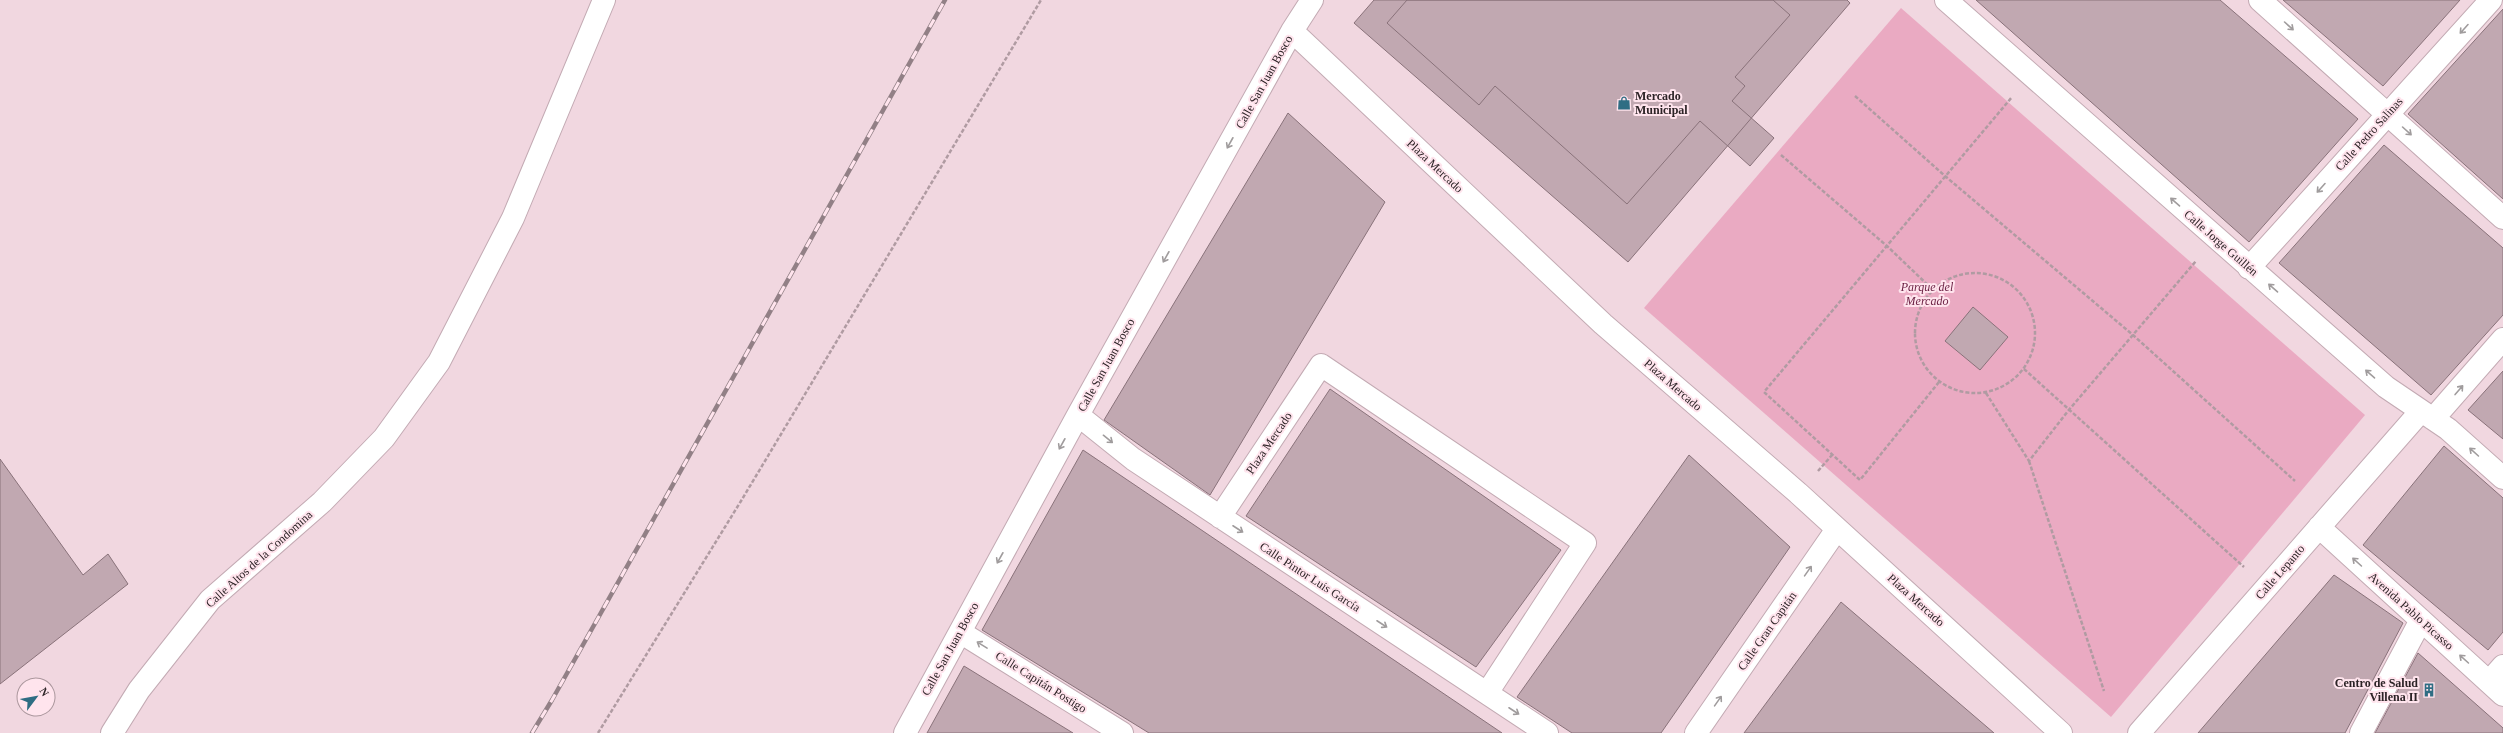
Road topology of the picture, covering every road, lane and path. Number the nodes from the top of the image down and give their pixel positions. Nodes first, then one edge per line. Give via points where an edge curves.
1 (604, 0) edge
2 (1041, 0) edge
3 (1312, 0) edge
4 (1946, 0) edge
5 (2260, 0) edge
6 (2491, 0) edge
7 (1292, 31) junction
8 (2013, 95) dead end
9 (1856, 96) dead end
10 (2388, 113) junction
11 (1781, 155) dead end
12 (1945, 176) junction
13 (2503, 218) edge
14 (1887, 246) junction
15 (2199, 258) dead end
16 (2249, 268) junction
17 (1933, 290) junction
18 (2133, 335) junction
19 (2503, 339) edge
20 (2024, 369) junction
21 (1939, 382) junction
22 (1986, 393) junction
23 (2068, 411) junction
24 (1078, 415) junction
25 (2427, 415) junction
26 (2029, 461) junction
27 (2503, 478) edge
28 (2295, 481) dead end
29 (1220, 517) junction
30 (2319, 527) junction
31 (1837, 529) junction
32 (2267, 587) junction
33 (2420, 620) junction
34 (960, 632) junction
35 (2503, 666) edge
36 (2496, 688) edge
37 (2104, 692) dead end
38 (1486, 693) junction
39 (112, 733) edge
40 (598, 733) edge
41 (905, 733) edge
42 (1122, 733) edge
43 (1547, 733) edge
44 (1696, 733) edge
45 (2061, 733) edge
46 (2139, 733) edge
47 (2361, 733) edge

1 - 39 street, Calle Altos de la Condomina via 513,218 439,362 384,438 322,502 210,600 139,690
2 - 40 path via 741,501
3 - 7 street, Calle San Juan Bosco
16 -> 4 street, Calle Jorge Guillén
5 -> 10 street
6 -> 10 street, Calle Pedro Salinas
7 -> 24 street, Calle San Juan Bosco
7 - 31 street, Plaza Mercado via 1603,324
8 - 12 path
9 - 12 path
10 -> 13 street
10 -> 16 street, Calle Pedro Salinas
11 - 14 path
12 - 14 path
12 - 18 path
14 - 17 path
14 - 21 path via 1764,392 1860,480
15 - 18 path
25 -> 16 street, Calle Jorge Guillén via 2386,387
17 - 20 path via 1957,276 1984,274 1997,277 2020,293 2033,317 2035,330 2034,344
17 - 21 path via 1921,306 1916,326 1917,347 1922,360
18 - 23 path
18 - 28 path
25 -> 19 street, Calle Lepanto
20 - 22 path via 2000,388
20 - 23 path
21 - 22 path via 1954,390
22 - 26 path
23 - 26 path
23 - 32 path
24 -> 29 street, Calle Pintor Luis García via 1133,459
24 -> 34 street, Calle San Juan Bosco
27 -> 25 street, Calle Jorge Guillén via 2448,429
25 - 30 street, Calle Lepanto
26 - 37 path
29 -> 38 street, Calle Pintor Luis García
29 - 38 street, Plaza Mercado via 1321,365 1585,543
30 - 32 street, Calle Lepanto
33 -> 30 street, Avenida Pablo Picasso
44 -> 31 street, Calle Gran Capitán
31 - 45 street, Plaza Mercado
32 - 46 street, Calle Lepanto
36 -> 33 street, Avenida Pablo Picasso
33 - 47 street
34 - 41 street, Calle San Juan Bosco
42 -> 34 street, Calle Capitán Postigo
35 - 36 street
38 -> 43 street, Calle Pintor Luis García

